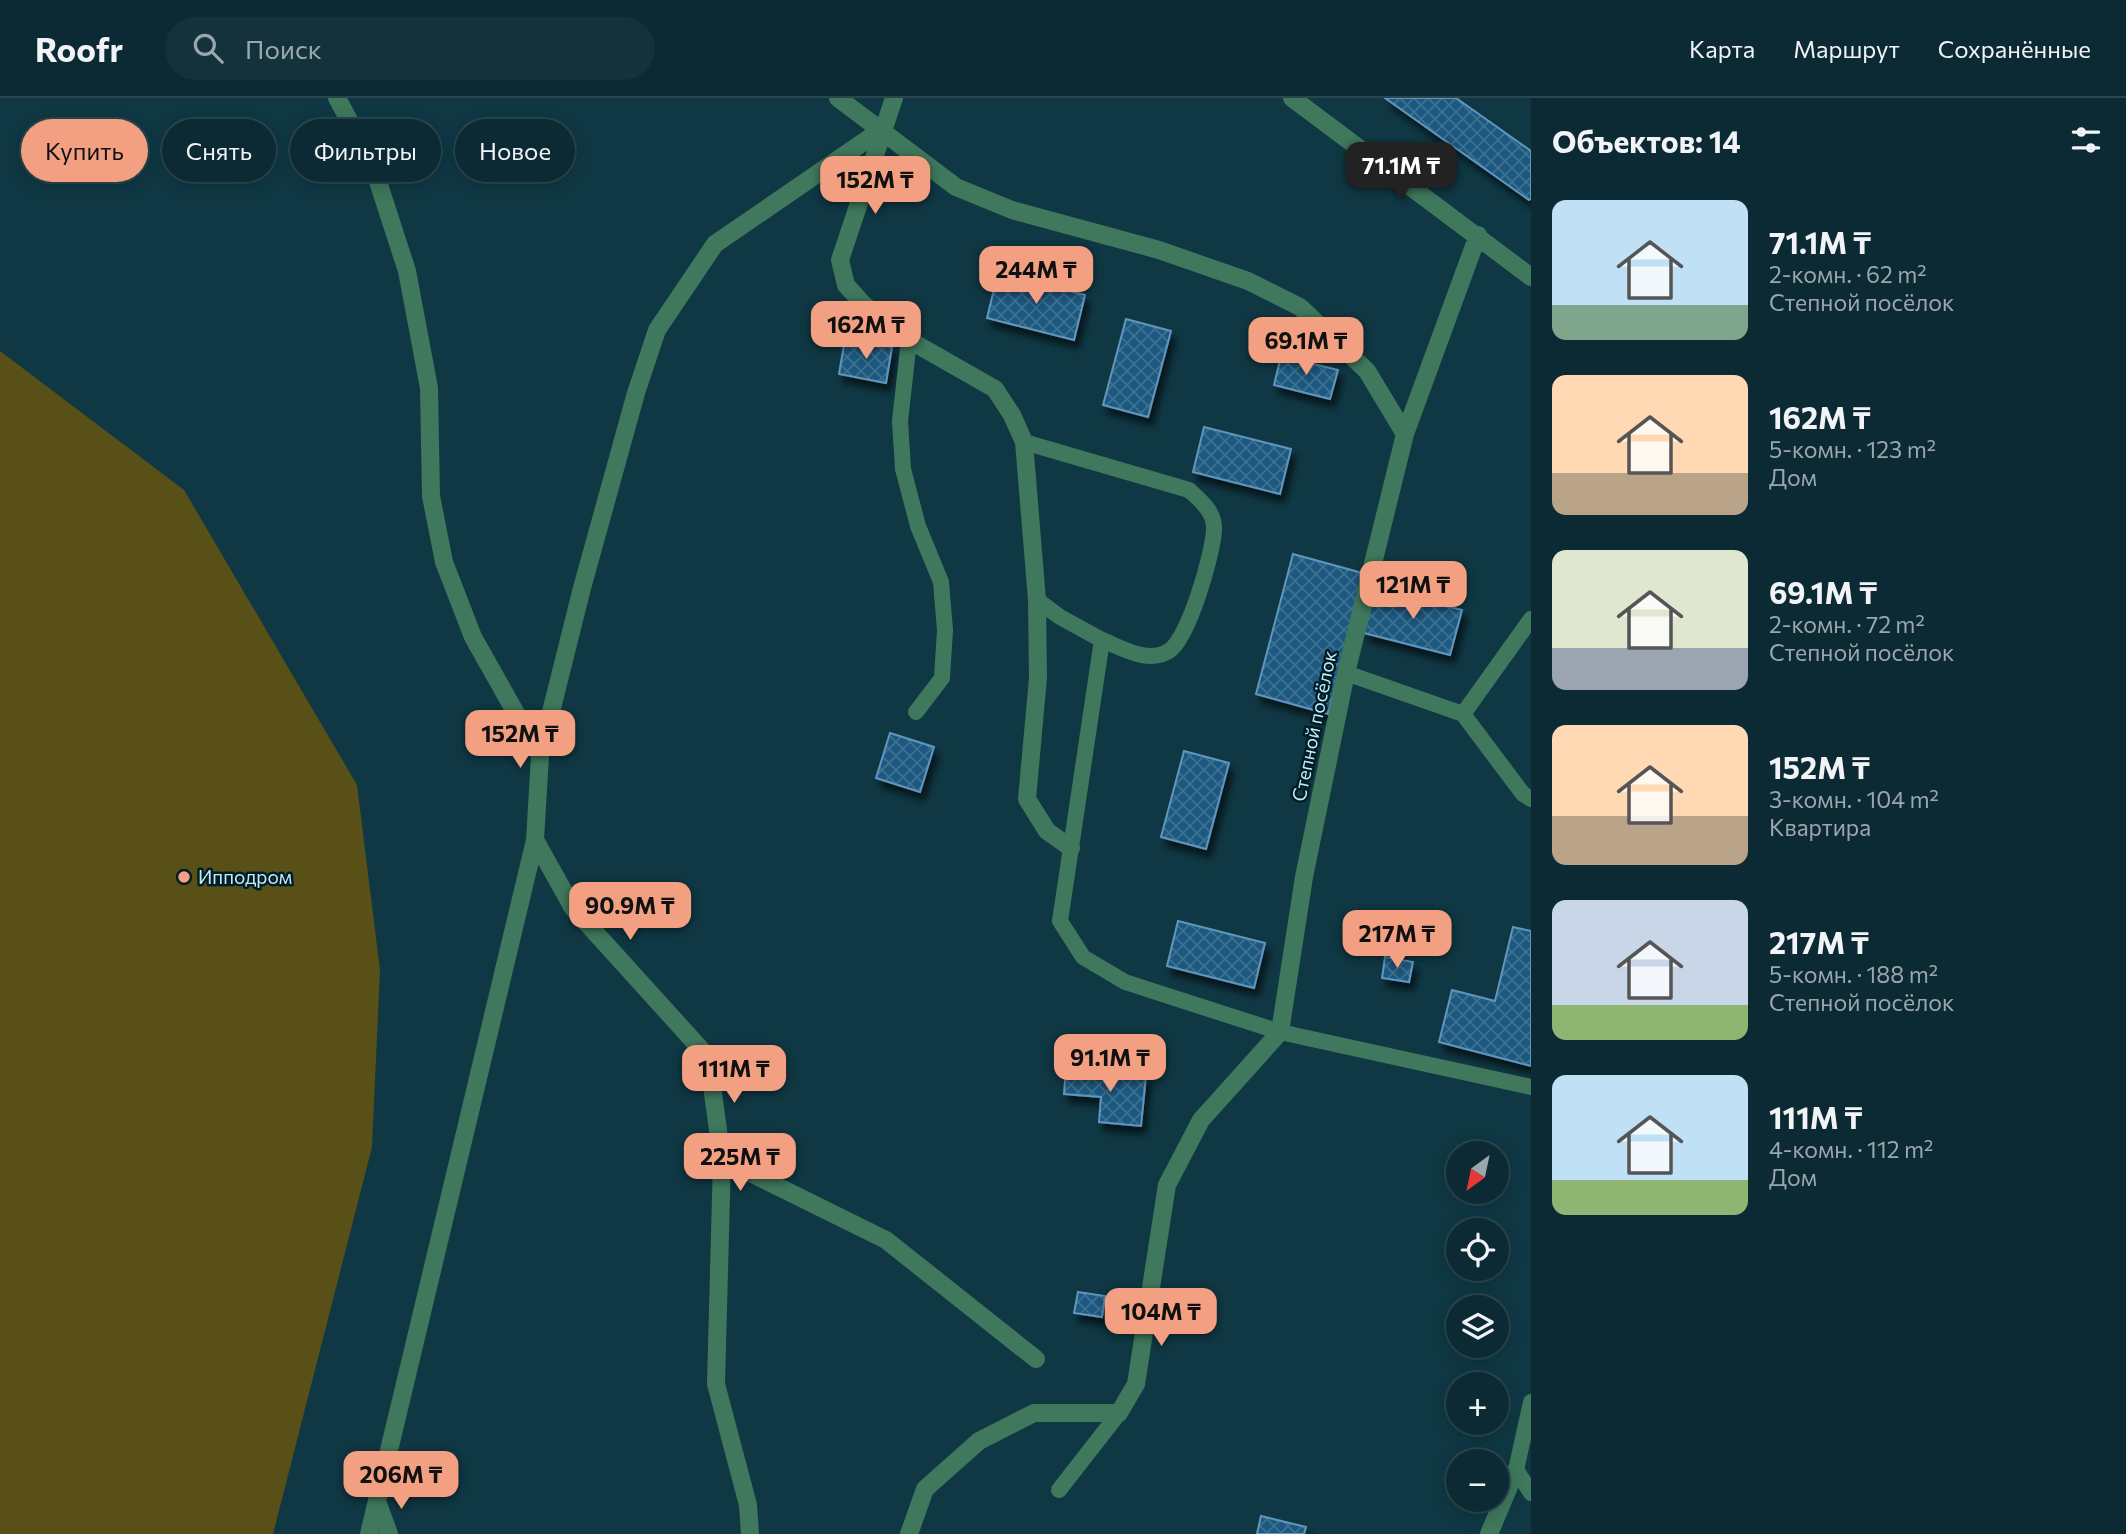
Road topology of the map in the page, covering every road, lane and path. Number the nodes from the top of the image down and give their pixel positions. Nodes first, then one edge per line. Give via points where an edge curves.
1 (337, 98) edge
2 (838, 98) edge
3 (894, 98) edge
4 (1292, 98) edge
5 (881, 130) junction
6 (1478, 235) junction
7 (1531, 277) edge
8 (909, 340) junction
9 (1405, 434) junction
10 (1024, 442) junction
11 (1037, 600) junction
12 (1531, 619) edge
13 (1102, 640) junction
14 (1346, 673) junction
15 (916, 712) dead end
16 (1462, 714) junction
17 (540, 756) junction
18 (1531, 799) edge
19 (535, 840) junction
20 (1071, 848) junction
21 (1280, 1032) junction
22 (1531, 1087) edge
23 (722, 1159) junction
24 (1036, 1359) dead end
25 (1531, 1402) edge
26 (1119, 1413) junction
27 (1516, 1470) junction
28 (1059, 1490) dead end
29 (1531, 1493) edge
30 (377, 1501) junction
31 (369, 1534) edge
32 (389, 1534) edge
33 (750, 1534) edge
34 (909, 1534) edge
35 (1489, 1534) edge

1 - 17 street via 372,163 407,271 429,388 431,496 444,562 473,636
2 - 5 street
3 - 5 street
4 - 6 street
5 - 8 street via 841,260 846,285
5 - 9 street via 956,187 1012,210 1159,250 1248,281 1300,307 1367,371
5 - 17 street via 715,244 657,330 589,562
6 - 7 street
6 - 9 street, Степной посёлок
8 - 10 street via 995,389
8 - 15 lane via 900,421 903,469 918,526 941,582 944,630 942,678
9 - 14 street, Степной посёлок
10 - 11 street
10 - 13 lane via 1123,468 1189,491 1208,506 1215,528 1195,608 1177,641 1169,651 1145,657
11 - 13 lane
11 - 20 street via 1038,678 1027,799 1047,831
12 - 16 lane
13 - 20 lane
14 - 16 lane
14 - 21 street, Степной посёлок via 1304,877
16 - 18 lane via 1522,794
17 - 19 street
19 - 23 street via 573,908 708,1057
19 - 30 street
20 - 21 lane via 1060,921 1083,957 1125,982
21 - 22 lane
21 - 26 street via 1201,1119 1167,1185 1136,1384
23 - 24 street via 886,1240
23 - 33 street via 716,1384 748,1505
25 - 27 lane
26 - 28 lane
26 - 34 street via 1034,1413 979,1441 925,1489
27 - 29 lane
27 - 35 street
30 - 31 street
30 - 32 street

